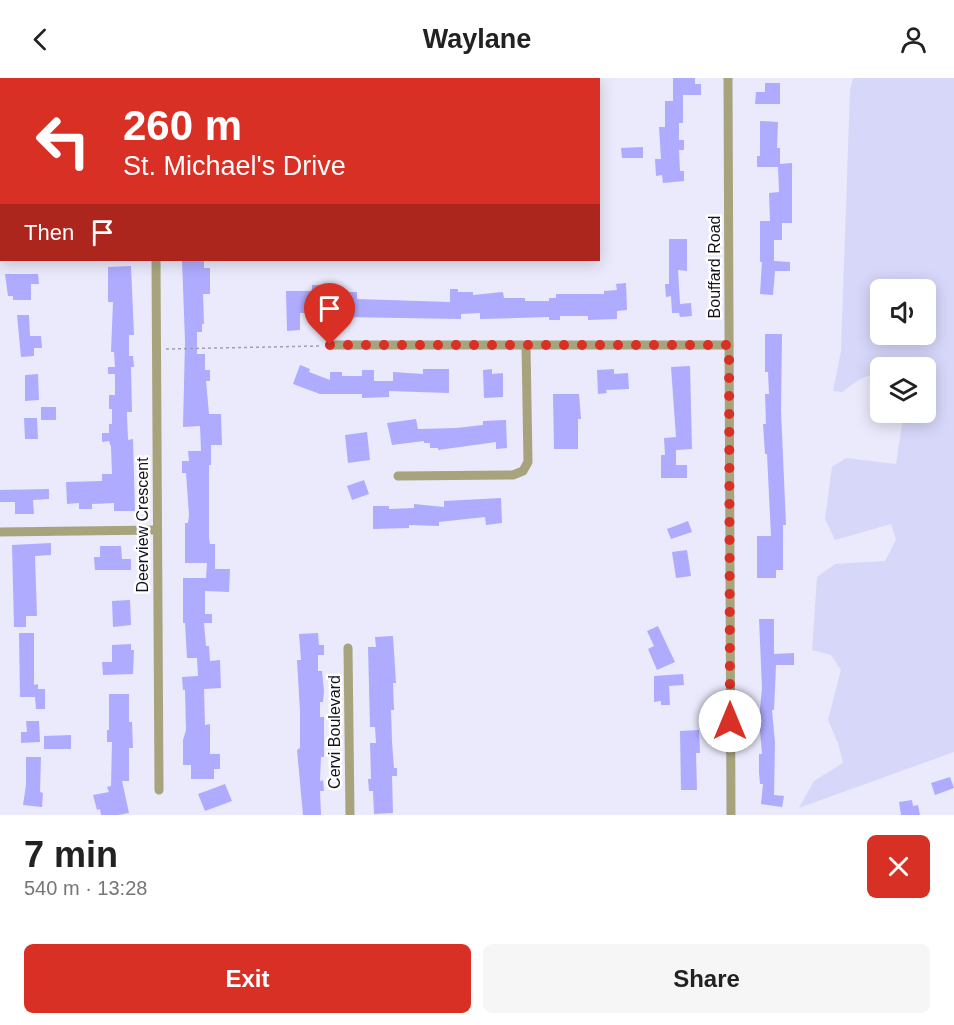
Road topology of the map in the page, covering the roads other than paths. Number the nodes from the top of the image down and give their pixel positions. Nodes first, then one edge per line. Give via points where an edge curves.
1 (728, 78) edge
2 (156, 261) edge
3 (330, 345) road end
4 (729, 345) junction
5 (526, 346) junction
6 (398, 476) dead end
7 (156, 530) junction
8 (0, 532) edge
9 (348, 648) dead end
10 (159, 790) dead end
11 (350, 815) edge
12 (731, 815) edge

1 - 4 street, Bouffard Road
2 - 7 street, Deerview Crescent
3 - 5 street
4 - 5 street
4 - 12 street, Bouffard Road
5 - 6 street via 528,462 523,471 513,475
7 - 8 street
7 - 10 street, Deerview Crescent
9 - 11 street, Cervi Boulevard

